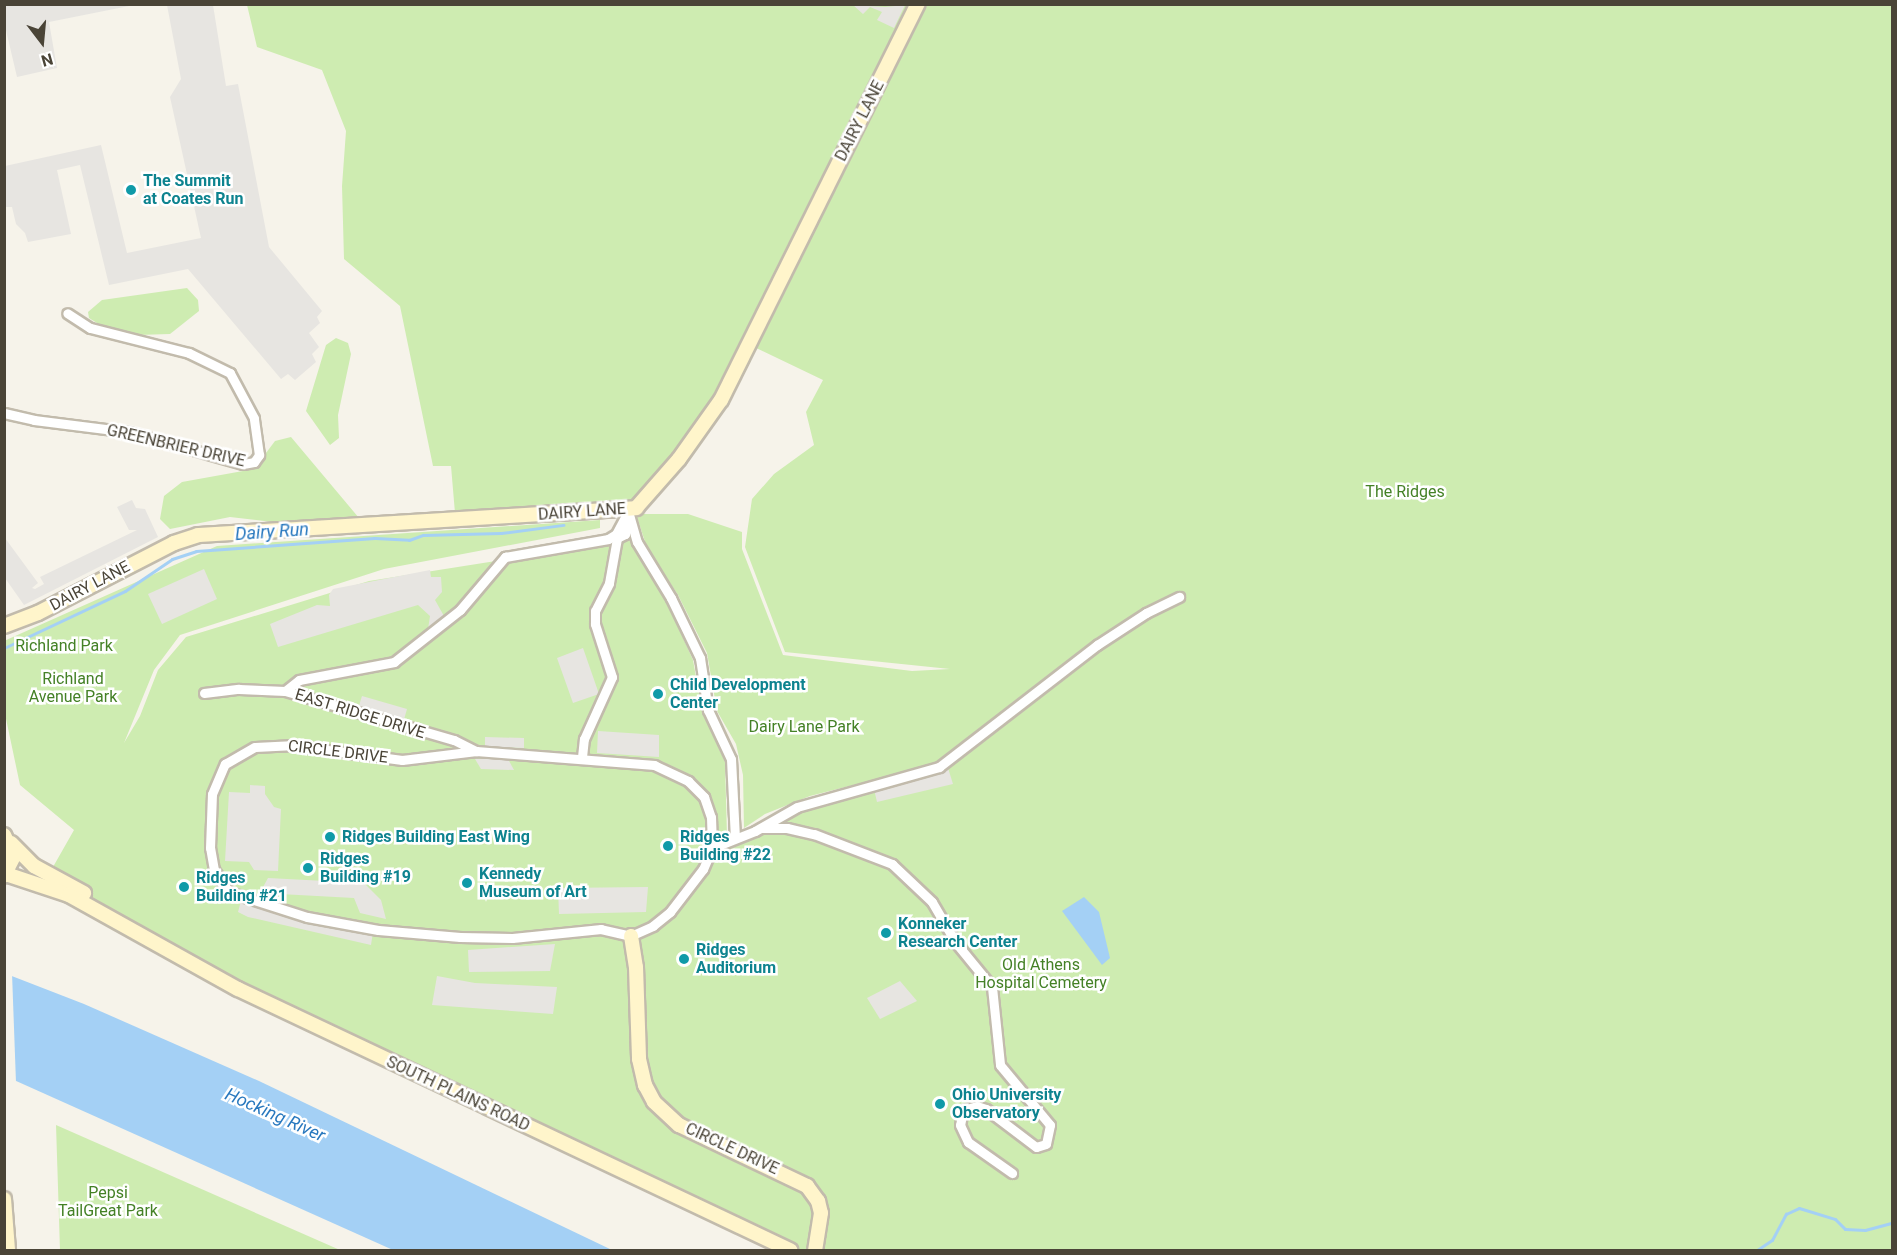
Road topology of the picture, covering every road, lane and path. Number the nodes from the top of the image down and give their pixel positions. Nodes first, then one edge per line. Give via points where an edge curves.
1 (918, 4) edge
2 (67, 313) dead end
3 (4, 412) edge
4 (628, 511) junction
5 (1179, 597) dead end
6 (4, 626) edge
7 (285, 691) junction
8 (204, 693) dead end
9 (476, 751) junction
10 (582, 757) junction
11 (761, 828) junction
12 (7, 836) edge
13 (735, 838) junction
14 (712, 848) junction
15 (5, 875) edge
16 (130, 930) junction
17 (631, 936) junction
18 (1012, 1173) dead end
19 (4, 1199) edge
20 (8, 1251) edge
21 (790, 1251) edge
22 (814, 1251) edge

1 - 4 street, DAIRY LANE via 721,400 663,478 639,506
2 - 3 street, GREENBRIER DRIVE via 90,328 189,353 230,373 254,418 259,455 254,462 243,464 129,432 34,420
4 - 6 street, DAIRY LANE via 198,535
4 - 7 street via 616,534 608,539 505,557 460,610 394,662 299,680
4 - 10 street via 626,534 617,538 611,576 594,617 611,665 610,684 584,739
4 - 13 street via 637,542 671,598 700,658 708,710 731,759
5 - 11 street via 1097,645 939,767 797,807
7 - 8 street, EAST RIDGE DRIVE via 239,689
7 - 9 street, EAST RIDGE DRIVE via 454,740
9 - 10 street, CIRCLE DRIVE
9 - 17 street, CIRCLE DRIVE via 417,761 290,745 241,752 225,764 214,785 209,838 214,870 229,892 247,900 378,930 512,938 601,929
10 - 14 street, CIRCLE DRIVE via 654,765 688,781 708,808
11 - 13 street
11 - 18 street via 814,834 892,864 932,902 956,943 982,971 993,990 1000,1065 1050,1125 1046,1144 1036,1147 986,1109 977,1106 963,1110 960,1125 968,1142
12 - 15 street via 14,860
12 - 16 street, SOUTH PLAINS ROAD via 34,866 87,896
13 - 14 street
14 - 17 street via 703,869 667,915
15 - 16 street, SOUTH PLAINS ROAD via 51,887
16 - 21 street, SOUTH PLAINS ROAD via 238,989
17 - 22 street, CIRCLE DRIVE via 639,1059 654,1102 679,1125 807,1186 821,1213
19 - 20 street

